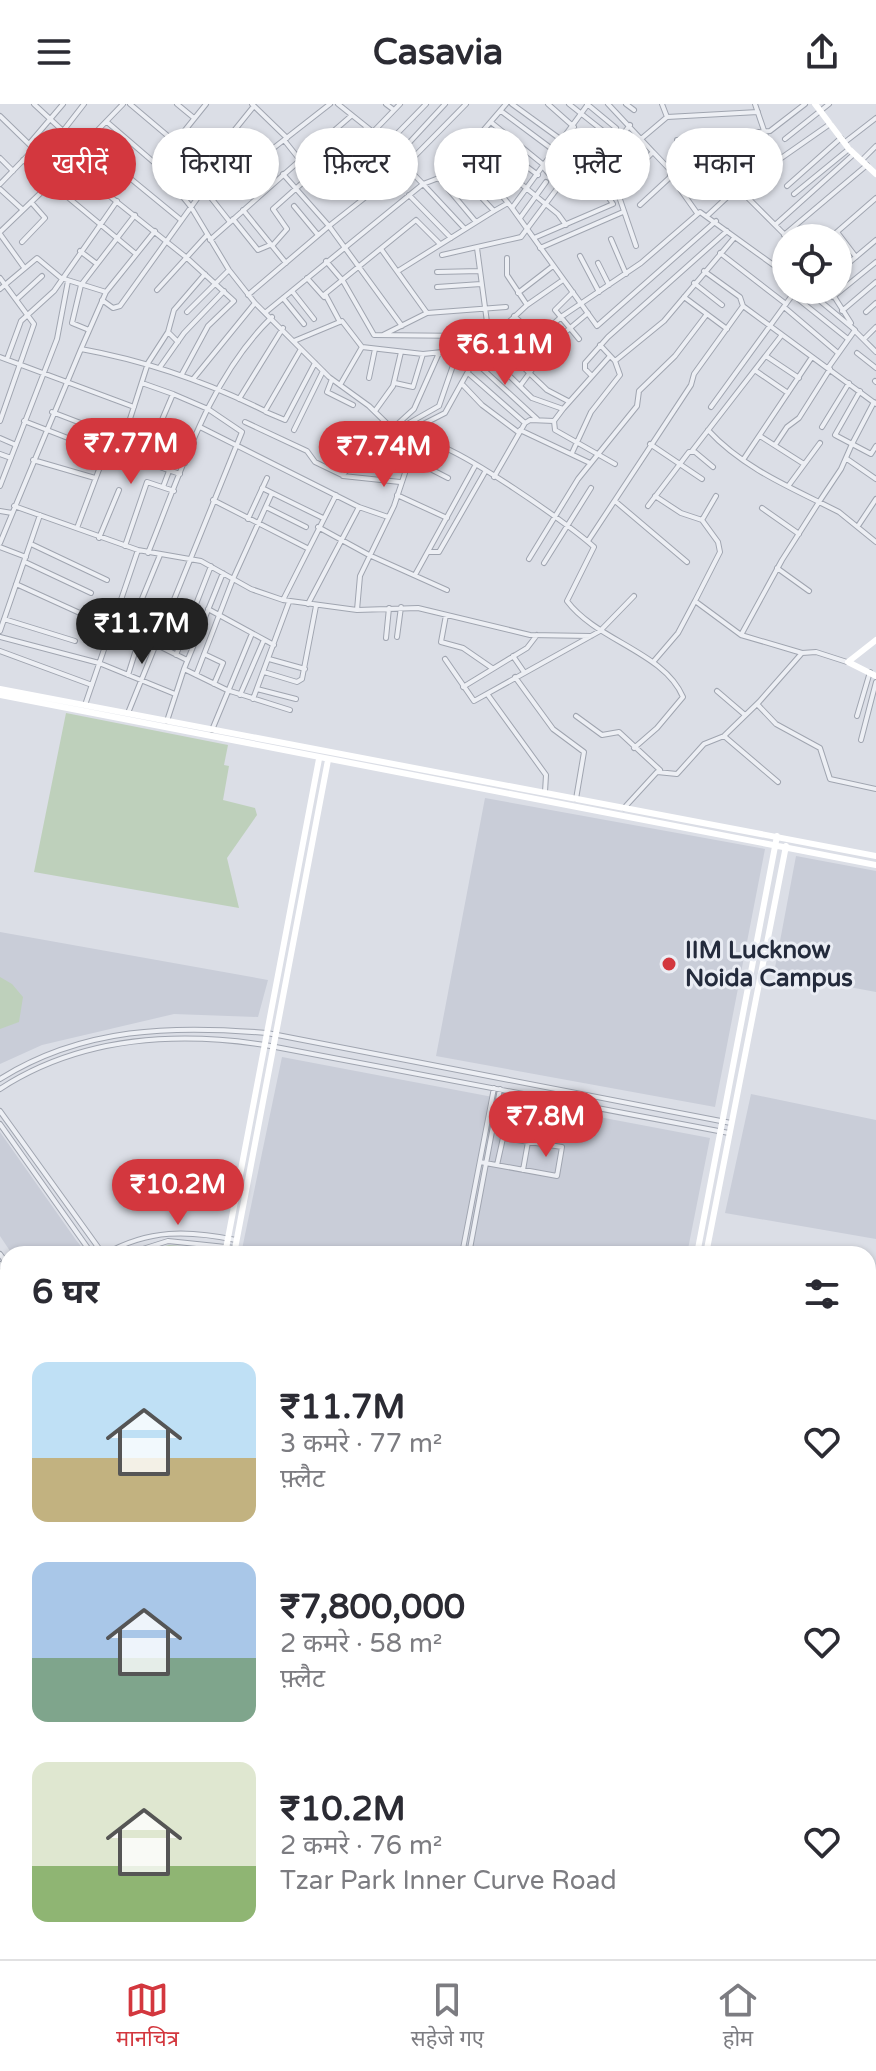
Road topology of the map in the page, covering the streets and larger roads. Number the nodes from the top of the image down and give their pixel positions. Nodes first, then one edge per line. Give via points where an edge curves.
1 (34, 104) edge
2 (63, 104) edge
3 (123, 104) edge
4 (130, 104) edge
5 (177, 104) edge
6 (206, 104) edge
7 (330, 104) edge
8 (338, 104) edge
9 (386, 104) edge
10 (400, 104) edge
11 (426, 104) edge
12 (445, 104) edge
13 (466, 104) edge
14 (506, 104) edge
15 (512, 104) edge
16 (548, 104) edge
17 (569, 104) edge
18 (587, 104) edge
19 (608, 104) edge
20 (626, 104) edge
21 (662, 104) edge
22 (755, 104) edge
23 (805, 104) edge
24 (815, 104) edge
25 (829, 104) edge
26 (81, 105) edge
27 (254, 105) edge
28 (394, 110) junction
29 (634, 110) dead end
30 (501, 111) junction
31 (821, 111) junction
32 (758, 112) junction
33 (582, 114) junction
34 (0, 116) edge
35 (351, 116) junction
36 (667, 117) junction
37 (195, 118) junction
38 (876, 118) edge
39 (51, 119) junction
40 (106, 122) junction
41 (492, 123) junction
42 (830, 124) junction
43 (630, 125) junction
44 (43, 128) edge
45 (60, 128) edge
46 (65, 128) edge
47 (100, 128) edge
48 (158, 128) edge
49 (187, 128) edge
50 (236, 128) edge
51 (337, 128) edge
52 (366, 128) edge
53 (377, 128) edge
54 (403, 128) edge
55 (488, 128) edge
56 (547, 128) edge
57 (573, 128) joint
58 (600, 128) edge
59 (616, 128) dead end
60 (628, 128) edge
61 (632, 128) edge
62 (763, 128) edge
63 (777, 128) edge
64 (650, 131) edge
65 (418, 133) edge
66 (24, 139) edge
67 (286, 139) junction
68 (785, 139) dead end
69 (545, 142) edge
70 (279, 144) edge
71 (847, 146) junction
72 (876, 146) edge
73 (650, 149) edge
74 (653, 152) junction
75 (418, 153) edge
76 (295, 154) edge
77 (650, 155) edge
78 (783, 157) edge
79 (0, 158) edge
80 (23, 160) edge
81 (152, 161) edge
82 (864, 162) junction
83 (295, 164) edge
84 (544, 167) junction
85 (666, 167) edge
86 (529, 168) edge
87 (13, 171) junction
88 (283, 174) junction
89 (876, 174) edge
90 (538, 175) junction
91 (418, 179) edge
92 (434, 179) edge
93 (666, 180) edge
94 (136, 183) edge
95 (545, 183) edge
96 (423, 184) junction
97 (0, 186) edge
98 (787, 186) dead end
99 (295, 187) joint
100 (529, 187) edge
101 (418, 188) edge
102 (529, 193) edge
103 (794, 194) dead end
104 (535, 197) junction
105 (876, 198) edge
106 (71, 200) edge
107 (185, 200) edge
108 (196, 200) edge
109 (214, 200) edge
110 (306, 200) edge
111 (362, 200) edge
112 (403, 200) edge
113 (414, 200) edge
114 (458, 200) edge
115 (484, 200) edge
116 (506, 200) edge
117 (519, 200) edge
118 (612, 200) edge
119 (619, 200) edge
120 (689, 200) edge
121 (724, 200) edge
122 (750, 200) edge
123 (117, 201) joint
124 (31, 202) joint
125 (508, 203) junction
126 (547, 205) junction
127 (640, 205) dead end
128 (294, 206) dead end
129 (191, 207) junction
130 (512, 208) junction
131 (23, 210) junction
132 (243, 210) junction
133 (494, 211) junction
134 (623, 212) junction
135 (697, 213) junction
136 (135, 215) junction
137 (707, 216) junction
138 (520, 218) junction
139 (181, 220) junction
140 (231, 220) junction
141 (716, 221) junction
142 (476, 222) junction
143 (99, 223) junction
144 (774, 224) edge
145 (776, 224) edge
146 (799, 224) edge
147 (846, 224) edge
148 (566, 225) junction
149 (329, 226) junction
150 (465, 229) junction
151 (529, 230) junction
152 (155, 231) junction
153 (727, 231) junction
154 (0, 233) edge
155 (318, 235) junction
156 (208, 238) junction
157 (451, 238) junction
158 (534, 238) junction
159 (734, 238) junction
160 (117, 239) junction
161 (611, 239) dead end
162 (876, 240) edge
163 (22, 242) dead end
164 (168, 242) junction
165 (439, 243) junction
166 (271, 245) junction
167 (345, 245) junction
168 (636, 246) dead end
169 (477, 248) junction
170 (540, 248) junction
171 (381, 249) junction
172 (79, 251) junction
173 (852, 252) edge
174 (720, 253) junction
175 (136, 254) junction
176 (442, 255) dead end
177 (580, 256) dead end
178 (856, 257) junction
179 (187, 258) junction
180 (507, 258) dead end
181 (852, 260) edge
182 (326, 261) junction
183 (876, 262) edge
184 (286, 263) junction
185 (598, 263) dead end
186 (97, 264) junction
187 (772, 264) edge
188 (23, 266) junction
189 (361, 266) junction
190 (553, 266) junction
191 (229, 270) junction
192 (398, 271) junction
193 (480, 271) junction
194 (704, 271) junction
195 (437, 272) dead end
196 (205, 274) junction
197 (626, 274) junction
198 (42, 276) dead end
199 (0, 278) edge
200 (61, 278) junction
201 (307, 278) junction
202 (564, 279) junction
203 (68, 281) junction
204 (343, 281) junction
205 (852, 282) edge
206 (876, 282) edge
207 (694, 283) junction
208 (5, 284) junction
209 (216, 284) junction
210 (481, 284) junction
211 (81, 285) junction
212 (609, 285) junction
213 (437, 287) dead end
214 (0, 289) edge
215 (157, 290) dead end
216 (224, 291) junction
217 (292, 291) junction
218 (106, 292) junction
219 (573, 292) junction
220 (599, 292) junction
221 (518, 293) junction
222 (248, 295) junction
223 (683, 296) junction
224 (283, 298) junction
225 (17, 299) junction
226 (325, 299) junction
227 (102, 300) junction
228 (255, 303) junction
229 (876, 303) edge
230 (581, 304) junction
231 (808, 304) edge
232 (824, 304) edge
233 (838, 304) edge
234 (527, 305) junction
235 (722, 305) dead end
236 (743, 306) junction
237 (785, 306) junction
238 (506, 307) dead end
239 (485, 310) junction
240 (842, 311) junction
241 (187, 312) dead end
242 (266, 312) junction
243 (866, 312) dead end
244 (28, 313) junction
245 (427, 313) junction
246 (588, 313) junction
247 (707, 314) junction
248 (514, 316) junction
249 (272, 317) junction
250 (561, 317) junction
251 (314, 319) dead end
252 (340, 322) junction
253 (304, 324) dead end
254 (402, 326) junction
255 (569, 327) junction
256 (876, 327) edge
257 (283, 328) junction
258 (769, 328) junction
259 (727, 329) junction
260 (89, 330) junction
261 (855, 330) junction
262 (168, 332) junction
263 (469, 336) dead end
264 (781, 336) junction
265 (379, 337) junction
266 (490, 337) junction
267 (579, 339) dead end
268 (848, 339) junction
269 (864, 339) junction
270 (294, 341) junction
271 (178, 342) junction
272 (600, 345) junction
273 (362, 347) junction
274 (481, 348) junction
275 (81, 349) junction
276 (301, 349) junction
277 (375, 349) junction
278 (458, 351) junction
279 (876, 351) edge
280 (401, 352) junction
281 (439, 353) junction
282 (838, 353) junction
283 (857, 353) dead end
284 (423, 354) junction
285 (610, 356) junction
286 (766, 356) junction
287 (0, 357) edge
288 (812, 357) junction
289 (7, 359) junction
290 (474, 361) junction
291 (615, 361) junction
292 (148, 363) junction
293 (315, 363) junction
294 (21, 365) junction
295 (160, 367) junction
296 (876, 368) edge
297 (829, 369) junction
298 (323, 371) junction
299 (756, 371) junction
300 (528, 372) junction
301 (468, 373) junction
302 (43, 374) junction
303 (182, 374) junction
304 (591, 375) junction
305 (194, 378) junction
306 (369, 378) dead end
307 (799, 378) junction
308 (332, 379) junction
309 (65, 383) junction
310 (142, 383) junction
311 (395, 383) junction
312 (849, 383) junction
313 (462, 384) junction
314 (340, 385) junction
315 (520, 386) junction
316 (219, 388) junction
317 (860, 391) junction
318 (788, 393) junction
319 (173, 394) junction
320 (239, 399) junction
321 (569, 401) junction
322 (875, 403) edge
323 (353, 405) dead end
324 (134, 407) junction
325 (711, 407) dead end
326 (208, 409) junction
327 (563, 409) junction
328 (265, 411) junction
329 (52, 412) junction
330 (375, 412) junction
331 (537, 419) junction
332 (0, 421) edge
333 (24, 421) junction
334 (554, 421) junction
335 (245, 422) dead end
336 (525, 423) junction
337 (159, 427) junction
338 (200, 427) junction
339 (822, 427) dead end
340 (45, 430) junction
341 (294, 430) dead end
342 (393, 430) junction
343 (708, 430) junction
344 (519, 431) junction
345 (400, 436) junction
346 (760, 436) junction
347 (0, 438) edge
348 (124, 438) junction
349 (577, 441) junction
350 (194, 443) junction
351 (820, 443) dead end
352 (236, 444) junction
353 (650, 444) junction
354 (852, 444) junction
355 (16, 445) junction
356 (775, 445) junction
357 (876, 446) edge
358 (150, 448) junction
359 (413, 449) junction
360 (692, 451) junction
361 (105, 452) junction
362 (598, 452) junction
363 (572, 453) junction
364 (0, 454) edge
365 (874, 456) edge
366 (11, 458) junction
367 (409, 458) junction
368 (847, 459) junction
369 (33, 460) junction
370 (743, 460) junction
371 (185, 463) junction
372 (590, 463) junction
373 (615, 464) dead end
374 (804, 464) junction
375 (475, 466) junction
376 (679, 466) junction
377 (713, 467) dead end
378 (169, 471) junction
379 (485, 472) junction
380 (181, 474) junction
381 (339, 475) junction
382 (494, 477) junction
383 (95, 478) junction
384 (267, 478) dead end
385 (448, 478) dead end
386 (702, 479) dead end
387 (876, 479) edge
388 (400, 482) junction
389 (789, 485) junction
390 (0, 486) edge
391 (163, 487) junction
392 (262, 488) junction
393 (591, 488) dead end
394 (119, 490) dead end
395 (174, 491) junction
396 (272, 493) junction
397 (336, 495) junction
398 (397, 495) junction
399 (655, 496) junction
400 (716, 496) dead end
401 (876, 499) edge
402 (213, 500) junction
403 (615, 501) junction
404 (819, 502) junction
405 (14, 506) junction
406 (648, 506) dead end
407 (266, 507) junction
408 (359, 507) junction
409 (762, 508) dead end
410 (0, 511) edge
411 (12, 513) junction
412 (40, 515) junction
413 (388, 517) junction
414 (323, 518) junction
415 (447, 518) junction
416 (248, 519) junction
417 (556, 519) junction
418 (702, 520) junction
419 (259, 524) junction
420 (858, 526) junction
421 (306, 527) dead end
422 (318, 527) junction
423 (567, 527) junction
424 (77, 528) junction
425 (799, 534) junction
426 (99, 538) junction
427 (341, 541) junction
428 (588, 541) junction
429 (876, 542) edge
430 (31, 544) junction
431 (0, 545) edge
432 (125, 546) junction
433 (307, 548) junction
434 (138, 550) junction
435 (428, 552) junction
436 (148, 553) junction
437 (160, 555) junction
438 (369, 555) junction
439 (190, 559) junction
440 (529, 559) dead end
441 (25, 560) junction
442 (687, 562) dead end
443 (544, 563) dead end
444 (211, 566) junction
445 (777, 568) junction
446 (223, 573) junction
447 (415, 575) junction
448 (233, 579) junction
449 (107, 580) dead end
450 (16, 584) junction
451 (447, 590) dead end
452 (809, 591) dead end
453 (91, 593) dead end
454 (634, 596) dead end
455 (286, 601) junction
456 (695, 601) junction
457 (308, 605) junction
458 (316, 606) junction
459 (401, 607) junction
460 (389, 608) junction
461 (208, 609) junction
462 (357, 610) junction
463 (82, 614) dead end
464 (446, 615) junction
465 (219, 616) junction
466 (4, 619) junction
467 (0, 630) edge
468 (600, 631) junction
469 (537, 635) junction
470 (741, 635) junction
471 (251, 636) junction
472 (591, 636) junction
473 (397, 637) dead end
474 (386, 638) dead end
475 (263, 640) junction
476 (876, 640) edge
477 (75, 641) dead end
478 (155, 644) junction
479 (274, 645) junction
480 (0, 651) edge
481 (802, 653) junction
482 (204, 654) junction
483 (176, 655) junction
484 (513, 656) junction
485 (269, 659) junction
486 (445, 659) dead end
487 (187, 660) junction
488 (653, 661) junction
489 (848, 662) junction
490 (99, 663) junction
491 (492, 668) junction
492 (184, 669) junction
493 (305, 669) junction
494 (264, 672) junction
495 (524, 672) junction
496 (128, 675) junction
497 (196, 675) junction
498 (515, 677) junction
499 (874, 677) edge
500 (140, 680) junction
501 (214, 684) junction
502 (92, 685) junction
503 (463, 687) junction
504 (0, 689) edge
505 (257, 689) junction
506 (227, 690) junction
507 (717, 691) dead end
508 (175, 694) junction
509 (0, 695) edge
510 (240, 695) junction
511 (488, 695) junction
512 (253, 699) junction
513 (296, 699) dead end
514 (757, 704) junction
515 (85, 705) junction
516 (290, 710) dead end
517 (128, 713) junction
518 (745, 715) junction
519 (576, 716) dead end
520 (857, 716) dead end
521 (167, 721) junction
522 (212, 730) junction
523 (724, 736) junction
524 (861, 740) dead end
525 (634, 748) junction
526 (320, 755) junction
527 (329, 757) junction
528 (660, 770) junction
529 (778, 782) dead end
530 (876, 789) edge
531 (544, 793) junction
532 (576, 799) junction
533 (624, 808) junction
534 (622, 817) junction
535 (777, 836) junction
536 (787, 838) junction
537 (776, 846) junction
538 (785, 848) junction
539 (876, 856) edge
540 (876, 865) edge
541 (267, 1033) junction
542 (276, 1035) junction
543 (265, 1045) junction
544 (273, 1046) junction
545 (0, 1079) edge
546 (0, 1089) edge
547 (497, 1089) junction
548 (0, 1111) edge
549 (723, 1121) junction
550 (731, 1123) junction
551 (0, 1124) edge
552 (721, 1132) junction
553 (729, 1133) junction
554 (528, 1142) junction
555 (483, 1162) junction
556 (497, 1165) junction
557 (523, 1170) junction
558 (86, 1246) edge
559 (98, 1246) edge
560 (126, 1246) edge
561 (152, 1246) edge
562 (226, 1246) edge
563 (235, 1246) edge
564 (468, 1246) edge
565 (699, 1246) edge
566 (708, 1246) edge

1 - 39 street
2 - 39 street
3 - 40 street
4 - 48 street
5 - 37 street
6 - 37 street
7 - 67 street
8 - 35 street
9 - 28 street
10 - 28 street
11 - 54 street
12 - 65 street
13 - 75 street
14 - 30 street
15 - 56 street
16 - 57 street
17 - 33 street
18 - 33 street
18 - 59 street
19 - 43 street
20 - 29 street
21 - 36 street
22 - 32 street
23 - 63 street
24 - 31 street
25 - 31 street
26 - 46 street
27 - 50 street
27 - 67 street
28 - 53 street
30 - 41 street
30 - 69 street
31 - 42 street
31 - 68 street
32 - 36 street
32 - 62 street
33 - 57 street
33 - 58 street
34 - 66 street
35 - 51 street
35 - 52 street
36 - 64 street
37 - 49 street
38 - 71 street
39 - 44 street
39 - 45 street
40 - 47 street
40 - 81 street
41 - 55 street
41 - 84 street
42 - 71 street
42 - 78 street
43 - 60 street
43 - 61 street
67 - 70 street
67 - 76 street
71 - 82 street
71 - 98 street
71 - 103 street
71 - 145 street
72 - 82 street
73 - 74 street
74 - 77 street
74 - 85 street
79 - 87 street
80 - 87 street
82 - 89 street
82 - 146 street
83 - 88 street
84 - 90 street
84 - 126 street via 559,183
86 - 90 street
87 - 97 street
88 - 99 street
88 - 132 street
90 - 100 street
91 - 96 street
92 - 96 street
93 - 127 street
94 - 139 street
95 - 104 street
96 - 101 street
96 - 150 street
97 - 131 street
99 - 166 street via 273,209 287,229
102 - 104 street
104 - 126 street
104 - 138 street
105 - 147 street
106 - 143 street
107 - 129 street
108 - 129 street
109 - 140 street
110 - 149 street
111 - 149 street
112 - 167 street
113 - 157 street
114 - 142 street
115 - 133 street
116 - 125 street
117 - 130 street
118 - 148 street via 610,208
119 - 134 street
120 - 135 street
121 - 137 street
122 - 144 street
123 - 136 street
123 - 143 street
124 - 131 street
124 - 163 street via 45,218
125 - 130 street
125 - 133 street
126 - 148 street
126 - 151 street
128 - 155 street
129 - 139 street
129 - 156 street
130 - 138 street
131 - 154 street
132 - 140 street
132 - 166 street
133 - 142 street
134 - 168 street
134 - 170 street
135 - 137 street
135 - 197 street
136 - 152 street
136 - 160 street
137 - 141 street
138 - 151 street
139 - 164 street
140 - 156 street
140 - 166 street via 258,250
141 - 153 street
141 - 246 street via 597,326
142 - 150 street
143 - 160 street
143 - 172 street
148 - 158 street
149 - 155 street
149 - 167 street
150 - 157 street
151 - 158 street
151 - 169 street via 509,242
152 - 164 street
152 - 175 street
153 - 159 street
153 - 272 street
154 - 188 street
155 - 184 street
156 - 179 street
156 - 191 street
157 - 165 street
158 - 170 street
159 - 174 street
159 - 187 street
160 - 175 street
160 - 186 street
161 - 197 street
162 - 178 street
164 - 179 street
164 - 227 street via 118,308
165 - 171 street via 418,220
165 - 192 street
166 - 184 street
167 - 182 street
167 - 189 street
169 - 176 street
169 - 193 street
170 - 190 street
171 - 189 street
171 - 192 street
172 - 186 street
172 - 200 street
173 - 178 street
174 - 194 street
174 - 237 street
175 - 218 street
177 - 220 street
178 - 181 street
179 - 196 street
179 - 215 street
180 - 221 street via 507,275
182 - 201 street
182 - 204 street
183 - 205 street
184 - 222 street
185 - 212 street
186 - 211 street
188 - 200 street via 37,258
188 - 208 street
189 - 204 street
189 - 254 street
190 - 202 street
190 - 221 street
191 - 209 street
191 - 222 street
192 - 245 street
193 - 195 street
193 - 210 street
194 - 207 street
194 - 236 street via 740,297
196 - 209 street
196 - 262 street via 174,310
197 - 212 street
198 - 225 street
199 - 208 street
200 - 203 street
200 - 244 street
201 - 217 street
201 - 226 street
202 - 219 street
202 - 234 street
203 - 211 street
203 - 302 street via 61,327
204 - 226 street
204 - 265 street
206 - 240 street
207 - 223 street
207 - 235 street
208 - 214 street
208 - 225 street
209 - 216 street
209 - 241 street
210 - 213 street
210 - 239 street
211 - 218 street
211 - 260 street via 72,323
212 - 220 street
216 - 271 street
216 - 303 street via 234,301 208,326
217 - 224 street
217 - 251 street
218 - 227 street
219 - 230 street
219 - 250 street via 556,306
220 - 230 street
221 - 234 street
222 - 228 street
223 - 247 street
223 - 291 street via 664,321
224 - 242 street
224 - 253 street
225 - 244 street
226 - 252 street
227 - 260 street
228 - 242 street
228 - 305 street
229 - 243 street
230 - 246 street
230 - 250 street
231 - 268 street
232 - 261 street
233 - 240 street
234 - 248 street
236 - 258 street
236 - 259 street
237 - 258 street
237 - 282 street
238 - 239 street
239 - 245 street
239 - 266 street
240 - 261 street
242 - 249 street
244 - 289 street
244 - 294 street via 34,324
245 - 254 street
246 - 255 street
247 - 259 street
247 - 362 street via 643,386 637,406
248 - 250 street via 536,338
248 - 266 street
249 - 257 street
249 - 316 street via 243,349
250 - 255 street
252 - 270 street
252 - 273 street
254 - 265 street
255 - 267 street
255 - 300 street
256 - 269 street
257 - 270 street
257 - 320 street
258 - 264 street
258 - 325 street
259 - 353 street
260 - 275 street
261 - 268 street
261 - 269 street
262 - 271 street
262 - 292 street
263 - 265 street
264 - 286 street
264 - 288 street
266 - 274 street
266 - 300 street
268 - 282 street
269 - 279 street
270 - 276 street
271 - 295 street
272 - 285 street
272 - 304 street via 585,363
273 - 277 street
273 - 314 street
274 - 278 street
274 - 290 street
274 - 315 street
275 - 292 street
275 - 309 street
276 - 293 street
276 - 328 street
277 - 280 street
277 - 306 street
278 - 281 street
278 - 342 street via 439,406
280 - 284 street
280 - 311 street
281 - 284 street
281 - 342 street via 420,400
282 - 297 street
283 - 296 street
284 - 311 street via 413,387
285 - 291 street
285 - 304 street
286 - 299 street
286 - 307 street
287 - 289 street
288 - 297 street
288 - 307 street
289 - 294 street
290 - 301 street
290 - 331 street
291 - 349 street via 618,380 591,412
292 - 295 street
292 - 310 street
293 - 298 street
293 - 328 street via 285,420
294 - 302 street
294 - 332 street
295 - 303 street
297 - 312 street
297 - 356 street
298 - 308 street
298 - 341 street
299 - 318 street
299 - 343 street
300 - 315 street
300 - 321 street
301 - 313 street
301 - 336 street
302 - 309 street
302 - 333 street
303 - 305 street
304 - 321 street
305 - 316 street
307 - 318 street
308 - 314 street
308 - 323 street via 327,392
309 - 324 street
309 - 329 street
310 - 319 street
310 - 324 street
311 - 330 street
312 - 317 street
312 - 339 street
313 - 344 street
313 - 345 street via 445,413
314 - 330 street
315 - 327 street via 532,398
316 - 320 street
316 - 326 street
317 - 322 street
317 - 354 street via 834,433
318 - 346 street
319 - 326 street
319 - 337 street
320 - 328 street
321 - 327 street
322 - 354 street
324 - 348 street
326 - 338 street
326 - 352 street via 242,430
327 - 334 street
329 - 340 street
329 - 361 street via 112,435
330 - 342 street
331 - 334 street
331 - 336 street
333 - 340 street
333 - 355 street
334 - 349 street via 555,430
335 - 381 street via 307,451
336 - 344 street
337 - 350 street
337 - 358 street
338 - 350 street
338 - 352 street
340 - 361 street
340 - 369 street
342 - 345 street
342 - 381 street
343 - 360 street
343 - 370 street
344 - 363 street
344 - 382 street
345 - 359 street
346 - 356 street
346 - 370 street
347 - 355 street
348 - 358 street
348 - 378 street via 119,455
349 - 362 street
349 - 363 street
350 - 371 street
351 - 374 street
352 - 397 street
352 - 402 street
353 - 376 street
353 - 403 street
354 - 365 street
354 - 368 street
355 - 366 street
356 - 374 street
357 - 365 street
358 - 371 street
359 - 367 street
359 - 375 street via 434,444
360 - 376 street
360 - 377 street
361 - 383 street
362 - 372 street
362 - 373 street
363 - 372 street
364 - 366 street
366 - 390 street
367 - 385 street
367 - 388 street
368 - 387 street
368 - 404 street
369 - 383 street
369 - 405 street
370 - 389 street
371 - 380 street
372 - 417 street
374 - 389 street
375 - 379 street
375 - 415 street
376 - 386 street
376 - 399 street
378 - 380 street
378 - 391 street
379 - 382 street
379 - 435 street via 439,552
380 - 395 street
381 - 388 street
382 - 417 street
383 - 424 street
384 - 392 street
388 - 398 street
389 - 404 street
391 - 395 street
391 - 432 street via 147,482
392 - 396 street
392 - 416 street
393 - 423 street
394 - 426 street
395 - 436 street
396 - 407 street
396 - 414 street
397 - 408 street
397 - 414 street
398 - 413 street
398 - 415 street
399 - 406 street
399 - 418 street
400 - 418 street
401 - 420 street
402 - 416 street
402 - 439 street
403 - 428 street
403 - 442 street
404 - 420 street
404 - 425 street
405 - 411 street
405 - 412 street
407 - 419 street
407 - 421 street
408 - 413 street
408 - 427 street
409 - 425 street
410 - 411 street
411 - 431 street
412 - 424 street
412 - 430 street
413 - 438 street
414 - 422 street
415 - 435 street
416 - 419 street
417 - 423 street
417 - 440 street
418 - 456 street via 720,552
419 - 433 street
419 - 448 street
420 - 429 street
422 - 427 street
422 - 433 street
423 - 428 street
423 - 443 street
424 - 426 street
425 - 445 street
426 - 432 street
427 - 438 street
427 - 457 street
428 - 468 street via 594,550 567,597 570,606
430 - 441 street
430 - 449 street
431 - 441 street
432 - 434 street
433 - 455 street
434 - 436 street
434 - 490 street
435 - 447 street
436 - 437 street
437 - 439 street
437 - 496 street via 130,628 139,640
438 - 447 street
438 - 462 street via 357,591
439 - 444 street
439 - 478 street
441 - 450 street
441 - 453 street
444 - 446 street
444 - 483 street
445 - 452 street
445 - 470 street
446 - 448 street
446 - 461 street
447 - 451 street
448 - 455 street
448 - 465 street
450 - 463 street
450 - 466 street
454 - 468 street
455 - 457 street
455 - 479 street
456 - 470 street
456 - 488 street via 678,633
457 - 458 street
458 - 462 street
458 - 493 street
459 - 460 street
459 - 464 street
459 - 473 street
460 - 462 street
460 - 474 street
461 - 465 street
461 - 487 street
464 - 469 street
464 - 491 street via 441,642 463,648
465 - 471 street
465 - 482 street
466 - 467 street
466 - 477 street
467 - 490 street
468 - 472 street
468 - 488 street
469 - 472 street
469 - 484 street via 532,645
470 - 481 street
471 - 475 street
471 - 506 street
472 - 495 street
475 - 479 street
475 - 510 street
476 - 489 street
478 - 483 street
478 - 500 street
479 - 485 street
480 - 502 street
481 - 489 street
481 - 514 street
482 - 497 street
482 - 501 street via 223,663
483 - 487 street
484 - 491 street
484 - 495 street
485 - 493 street
485 - 494 street
486 - 503 street
487 - 492 street
488 - 525 street via 681,692 682,701
489 - 499 street
490 - 496 street
490 - 502 street
491 - 503 street
492 - 497 street
492 - 508 street
493 - 494 street via 297,682
494 - 505 street
495 - 498 street
496 - 500 street
497 - 501 street
498 - 511 street
498 - 532 street via 553,729 584,752
499 - 520 street
499 - 524 street
500 - 508 street
500 - 517 street
501 - 506 street
502 - 515 street
503 - 511 street via 474,701
504 - 515 street
505 - 512 street
505 - 513 street
506 - 510 street
506 - 522 street
507 - 518 street
508 - 521 street
509 - 526 street
510 - 512 street
511 - 531 street via 546,775
512 - 516 street
514 - 518 street
514 - 530 street via 776,724 820,748 830,779
515 - 517 street
517 - 521 street
518 - 523 street
519 - 525 street via 602,735 619,732
521 - 522 street
522 - 526 street
523 - 528 street via 704,744 677,774
523 - 529 street
525 - 528 street
526 - 527 street
526 - 541 street
527 - 531 street
527 - 534 street
527 - 542 street
528 - 533 street
531 - 532 street
532 - 533 street
533 - 534 street
533 - 535 street
534 - 537 street
535 - 536 street
535 - 537 street
536 - 538 street
536 - 539 street
537 - 538 street
537 - 549 street
538 - 540 street
538 - 550 street
541 - 542 street
541 - 543 street
541 - 545 street via 173,1028 129,1032 64,1048
542 - 544 street
542 - 549 street
543 - 544 street
543 - 546 street via 129,1040 66,1057
543 - 562 street
544 - 547 street
544 - 563 street
547 - 552 street
547 - 555 street
548 - 559 street
549 - 550 street
549 - 552 street
550 - 553 street
551 - 558 street
552 - 553 street
552 - 565 street
553 - 566 street
554 - 556 street via 503,1138
554 - 557 street
554 - 557 street via 562,1147 557,1176
555 - 556 street
555 - 564 street
556 - 557 street
560 - 562 street via 182,1231
561 - 562 street via 168,1241

